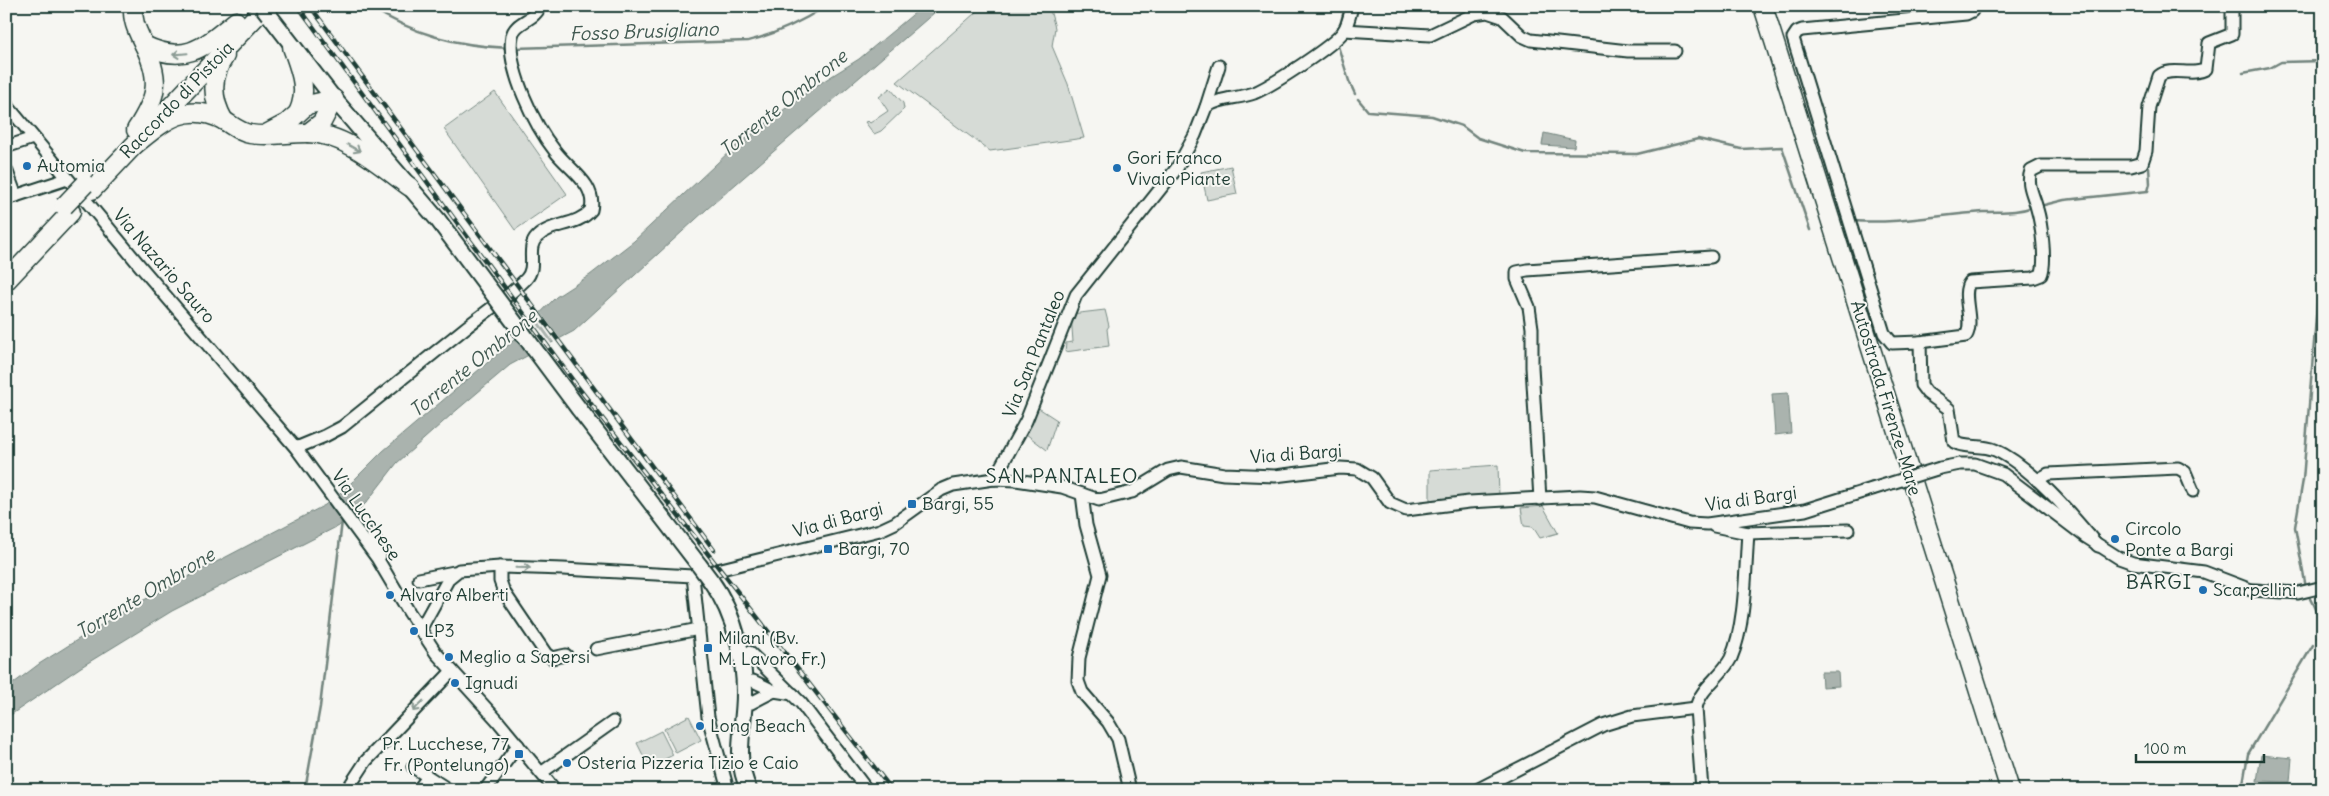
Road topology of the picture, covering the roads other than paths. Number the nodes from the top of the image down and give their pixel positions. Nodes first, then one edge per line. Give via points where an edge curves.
1 (133, 6) edge
2 (251, 6) edge
3 (540, 6) edge
4 (1352, 6) edge
5 (1751, 6) edge
6 (1763, 6) edge
7 (1974, 6) edge
8 (2232, 6) edge
9 (266, 9) edge
10 (240, 26) junction
11 (1344, 30) junction
12 (144, 45) junction
13 (292, 47) junction
14 (1675, 51) dead end
15 (1219, 66) dead end
16 (334, 99) junction
17 (6, 104) edge
18 (1206, 107) junction
19 (298, 113) junction
20 (224, 121) junction
21 (308, 133) junction
22 (265, 134) junction
23 (33, 138) junction
24 (134, 139) junction
25 (6, 147) edge
26 (6, 169) edge
27 (67, 179) junction
28 (410, 187) junction
29 (11, 197) edge
30 (68, 209) junction
31 (1711, 257) dead end
32 (6, 267) edge
33 (6, 281) edge
34 (1920, 342) junction
35 (296, 448) junction
36 (994, 479) junction
37 (2038, 480) junction
38 (2193, 491) dead end
39 (1082, 494) junction
40 (1540, 499) junction
41 (1707, 524) junction
42 (1848, 530) dead end
43 (1748, 533) junction
44 (2098, 546) junction
45 (500, 567) junction
46 (696, 571) junction
47 (454, 572) junction
48 (419, 579) dead end
49 (714, 586) junction
50 (2323, 587) edge
51 (698, 628) junction
52 (420, 630) junction
53 (596, 649) dead end
54 (749, 652) junction
55 (566, 655) dead end
56 (452, 671) junction
57 (773, 675) junction
58 (750, 677) junction
59 (774, 691) junction
60 (793, 694) junction
61 (752, 703) junction
62 (1696, 708) junction
63 (613, 722) dead end
64 (518, 745) junction
65 (741, 748) junction
66 (413, 767) dead end
67 (541, 773) junction
68 (428, 776) junction
69 (347, 790) edge
70 (418, 790) edge
71 (449, 790) edge
72 (484, 790) edge
73 (555, 790) edge
74 (728, 790) edge
75 (749, 790) edge
76 (866, 790) edge
77 (1130, 790) edge
78 (1477, 790) edge
79 (1702, 790) edge
80 (1997, 790) edge
81 (2010, 790) edge

1 - 12 highway via 134,28
2 - 10 highway, Raccordo di Pistoia
3 - 35 street via 536,14 513,32 515,76 552,147 587,186 592,201 590,210 580,219 551,228 535,238 528,276 483,314 342,427
4 - 11 street
5 - 80 highway, Autostrada Firenze-Mare
6 - 81 highway, Autostrada Firenze-Mare
7 - 34 street via 1966,14 1802,30 1793,38 1884,333 1892,343
8 - 34 street via 2232,34 2209,43 2206,69 2159,76 2149,107 2142,163 2131,166 2041,166 2029,173 2038,212 2041,275 1970,282 1967,288 1969,324 1966,336
9 - 10 highway, Raccordo di Pistoia
9 - 13 main road
10 -> 12 highway via 187,54 168,54
10 - 20 highway via 220,62 214,81 215,102
10 - 24 highway, Raccordo di Pistoia
11 - 14 street via 1430,35 1474,14 1487,12 1502,17 1531,40 1635,51
11 - 18 street via 1330,44 1266,87
12 - 24 highway via 155,73 156,90
13 - 16 main road
13 - 19 highway via 304,85
15 - 18 street, Via San Pantaleo
16 - 19 highway via 306,105
16 - 21 highway via 322,122
16 - 28 main road
17 - 23 street, Via Nazario Sauro
18 - 36 street, Via San Pantaleo via 1176,168 1076,295 1026,421
19 - 22 highway via 284,125
20 - 22 highway via 242,132
20 - 24 highway via 206,114 186,113
21 - 22 highway
21 -> 28 highway via 350,146
23 - 25 street
23 - 27 street, Via Nazario Sauro
24 - 30 highway, Raccordo di Pistoia
26 - 29 street
27 - 29 street
27 - 35 street, Via Nazario Sauro
28 - 46 main road, bridge via 579,409
30 - 32 highway, Raccordo di Pistoia
30 - 33 highway, Raccordo di Pistoia
31 - 40 street via 1517,272 1532,328
34 - 37 street via 1921,385 1949,409 1954,442 1996,450
35 - 52 street, Via Lucchese via 370,539
36 - 39 street, Via di Bargi via 1055,485
36 - 46 street, Via di Bargi via 945,488 880,530
37 - 38 street via 2048,474 2178,468 2187,475
37 - 44 street
39 - 40 street, Via di Bargi via 1099,500 1132,492 1178,467 1224,474 1275,476 1357,468 1368,474 1386,499 1406,510 1463,502
39 - 77 street via 1087,529 1100,575 1078,664 1078,681 1082,692 1118,739
40 - 41 street, Via di Bargi via 1588,496 1689,523
41 - 43 street
41 - 44 street, Via di Bargi, bridge via 1804,510 1940,468 1975,464 2003,474
42 - 43 street
43 - 62 street via 1742,603 1733,651
44 - 50 street, Via di Bargi via 2133,563 2212,574 2245,589 2306,591
45 -> 46 street, Via di Bargi
45 - 47 street, Via di Bargi
45 - 55 street via 504,592 546,654 552,658
46 - 49 main road, bridge
46 - 51 street
47 - 48 street, Via di Bargi
47 - 52 street
49 - 54 main road via 736,613
49 - 58 main road via 734,629
51 - 53 street
51 - 74 street via 708,722
52 - 56 street, Via Lucchese
54 - 57 street
54 - 58 main road
56 - 64 street, Via Lucchese
56 -> 69 street via 366,761
57 - 58 street via 762,673
57 - 60 street
58 - 59 street
58 - 61 main road
58 - 65 main road via 739,740
59 - 60 street
59 - 61 street
60 - 76 street
61 - 65 main road
62 - 78 street via 1632,716 1603,725
62 - 79 street
63 - 67 street
64 - 67 street, Via Lucchese
64 - 72 street
65 - 75 main road
66 - 68 street
67 - 73 street, Via Lucchese
68 - 70 street
68 - 71 street

